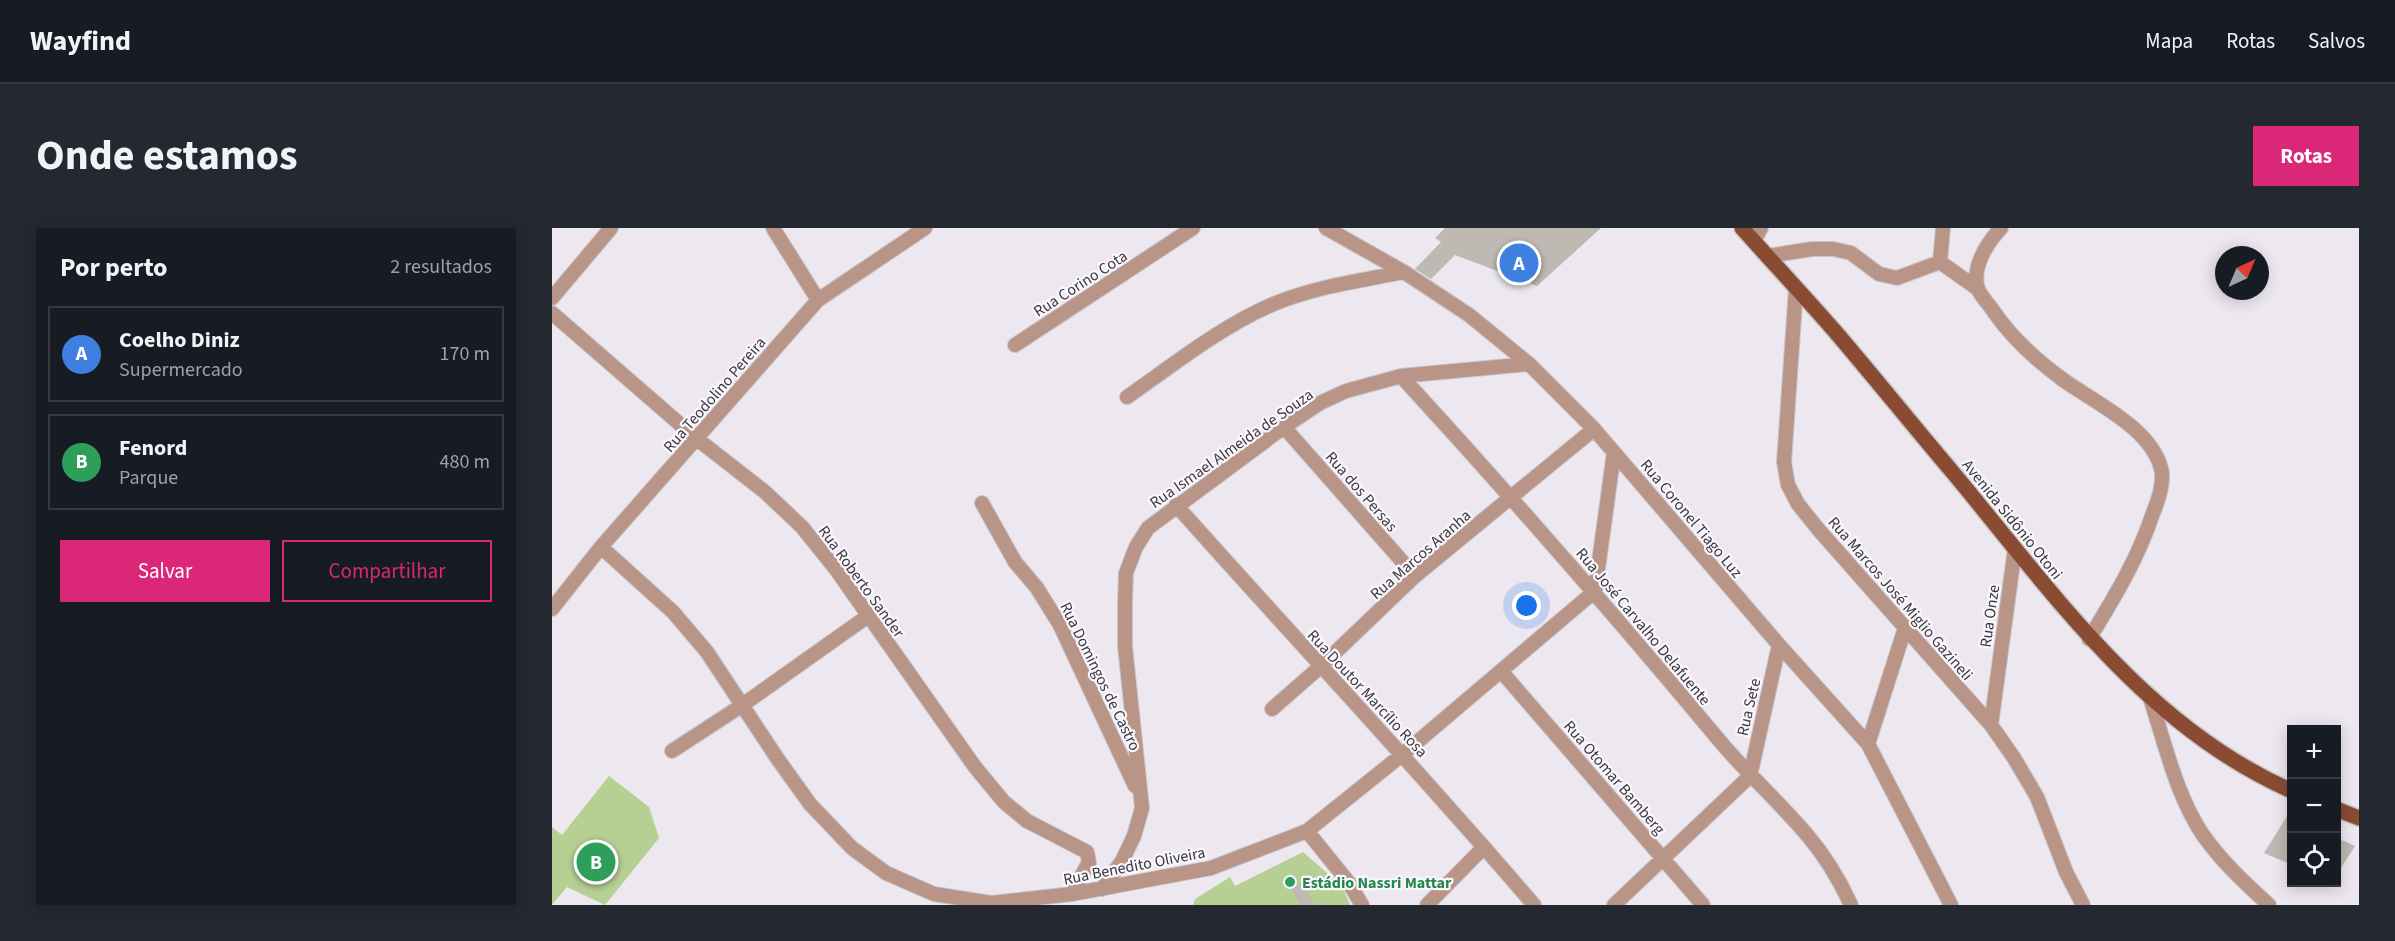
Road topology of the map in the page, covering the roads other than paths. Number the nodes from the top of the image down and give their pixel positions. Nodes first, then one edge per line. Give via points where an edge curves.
1 (611, 228) edge
2 (773, 228) edge
3 (925, 228) edge
4 (1194, 228) edge
5 (1326, 228) edge
6 (1742, 228) edge
7 (1942, 228) edge
8 (2001, 228) edge
9 (1757, 235) edge
10 (1768, 256) junction
11 (1940, 262) junction
12 (1404, 272) junction
13 (1796, 288) junction
14 (1978, 289) junction
15 (552, 298) edge
16 (818, 300) junction
17 (552, 313) edge
18 (1015, 345) dead end
19 (1529, 364) junction
20 (1401, 376) junction
21 (1127, 397) dead end
22 (1284, 427) junction
23 (1594, 429) junction
24 (698, 439) junction
25 (1614, 452) junction
26 (1512, 497) junction
27 (982, 503) dead end
28 (1176, 505) junction
29 (601, 547) junction
30 (2015, 548) junction
31 (1414, 576) junction
32 (1594, 591) junction
33 (552, 609) edge
34 (868, 616) junction
35 (1905, 628) junction
36 (2089, 639) junction
37 (1779, 645) junction
38 (1320, 667) junction
39 (1501, 671) junction
40 (2150, 698) junction
41 (741, 706) junction
42 (1272, 709) dead end
43 (1991, 724) junction
44 (1868, 744) junction
45 (672, 751) dead end
46 (1403, 754) junction
47 (1750, 776) junction
48 (2287, 788) edge
49 (1142, 808) junction
50 (2341, 811) edge
51 (2359, 818) edge
52 (1307, 831) junction
53 (1485, 847) junction
54 (1664, 859) junction
55 (1102, 890) junction
56 (1072, 894) junction
57 (1362, 905) edge
58 (1427, 905) edge
59 (1534, 905) edge
60 (1614, 905) edge
61 (1703, 905) edge
62 (1851, 905) edge
63 (1951, 905) edge
64 (2083, 905) edge
65 (2269, 905) edge

1 - 15 street
2 - 16 street
3 - 16 street, Rua Teodolino Pereira
4 - 18 street, Rua Corino Cota
5 - 12 street, Rua Coronel Tiago Luz
6 - 9 main road, Avenida Sidônio Otoni
7 - 11 street
8 - 14 street via 1987,244 1978,266
9 - 10 main road, Avenida Sidônio Otoni
10 - 11 street via 1833,249 1851,253 1880,274 1897,278
10 - 13 main road, Avenida Sidônio Otoni
11 - 14 street
12 - 19 street, Rua Coronel Tiago Luz via 1469,315
12 - 21 street via 1304,293 1270,306 1228,328
13 - 30 main road, Avenida Sidônio Otoni
13 - 35 street, Rua Marcos José Miglio Gazineli via 1784,433 1788,485 1818,530
14 - 36 street via 2032,355 2133,427 2155,454 2162,474 2144,540 2123,584
16 - 24 street, Rua Teodolino Pereira
17 - 24 street, Rua Roberto Sander
19 - 20 street, Rua Ismael Almeida de Souza
19 - 23 street, Rua Coronel Tiago Luz
20 - 22 street, Rua Ismael Almeida de Souza via 1346,391
20 - 26 street, Rua José Carvalho Delafuente
22 - 28 street, Rua Ismael Almeida de Souza
22 - 31 street, Rua dos Persas
23 - 25 street, Rua Coronel Tiago Luz
23 - 26 street, Rua Marcos Aranha
24 - 29 street, Rua Teodolino Pereira
24 - 34 street, Rua Roberto Sander via 802,527
25 - 32 street
25 - 37 street, Rua Coronel Tiago Luz
26 - 31 street, Rua Marcos Aranha
26 - 32 street, Rua José Carvalho Delafuente
27 - 49 street, Rua Domingos de Castro via 1007,550 1060,625 1121,753
28 - 38 street, Rua Doutor Marcílio Rosa
28 - 49 street, Rua Ismael Almeida de Souza via 1149,528 1126,573 1125,646
29 - 33 street, Rua Teodolino Pereira
29 - 41 street, Rua Benedito Oliveira via 673,612 707,652
30 - 36 main road, Avenida Sidônio Otoni
30 - 43 street, Rua Onze
31 - 38 street, Rua Marcos Aranha
32 - 39 street, Rua Benedito Oliveira
32 - 47 street, Rua José Carvalho Delafuente
34 - 41 street
34 - 56 street, Rua Roberto Sander via 1004,802 1027,821 1087,852 1089,862
35 - 43 street, Rua Marcos José Miglio Gazineli
35 - 44 street
36 - 40 main road, Avenida Sidônio Otoni
37 - 44 street, Rua Coronel Tiago Luz
37 - 47 street, Rua Sete
38 - 42 street, Rua Marcos Aranha
38 - 46 street, Rua Doutor Marcílio Rosa
39 - 46 street, Rua Benedito Oliveira
39 - 54 street, Rua Otomar Bamberg
40 - 48 main road, Avenida Sidônio Otoni via 2221,752
40 - 65 street via 2183,796 2202,833 2227,866
41 - 45 street
41 - 56 street, Rua Benedito Oliveira via 810,804 852,848 886,873 934,894 991,903
43 - 64 street, Rua Marcos José Miglio Gazineli via 2037,797
44 - 63 street, Rua Coronel Tiago Luz
46 - 52 street, Rua Benedito Oliveira
46 - 53 street, Rua Doutor Marcílio Rosa
47 - 54 street
47 - 62 street, Rua José Carvalho Delafuente via 1809,836
49 - 55 street, Rua Ismael Almeida de Souza via 1134,837
50 - 51 main road
52 - 55 street, Rua Benedito Oliveira via 1212,868
52 - 57 street
53 - 58 street
53 - 59 street, Rua Doutor Marcílio Rosa
54 - 60 street
54 - 61 street, Rua Otomar Bamberg
55 - 56 street, Rua Benedito Oliveira

